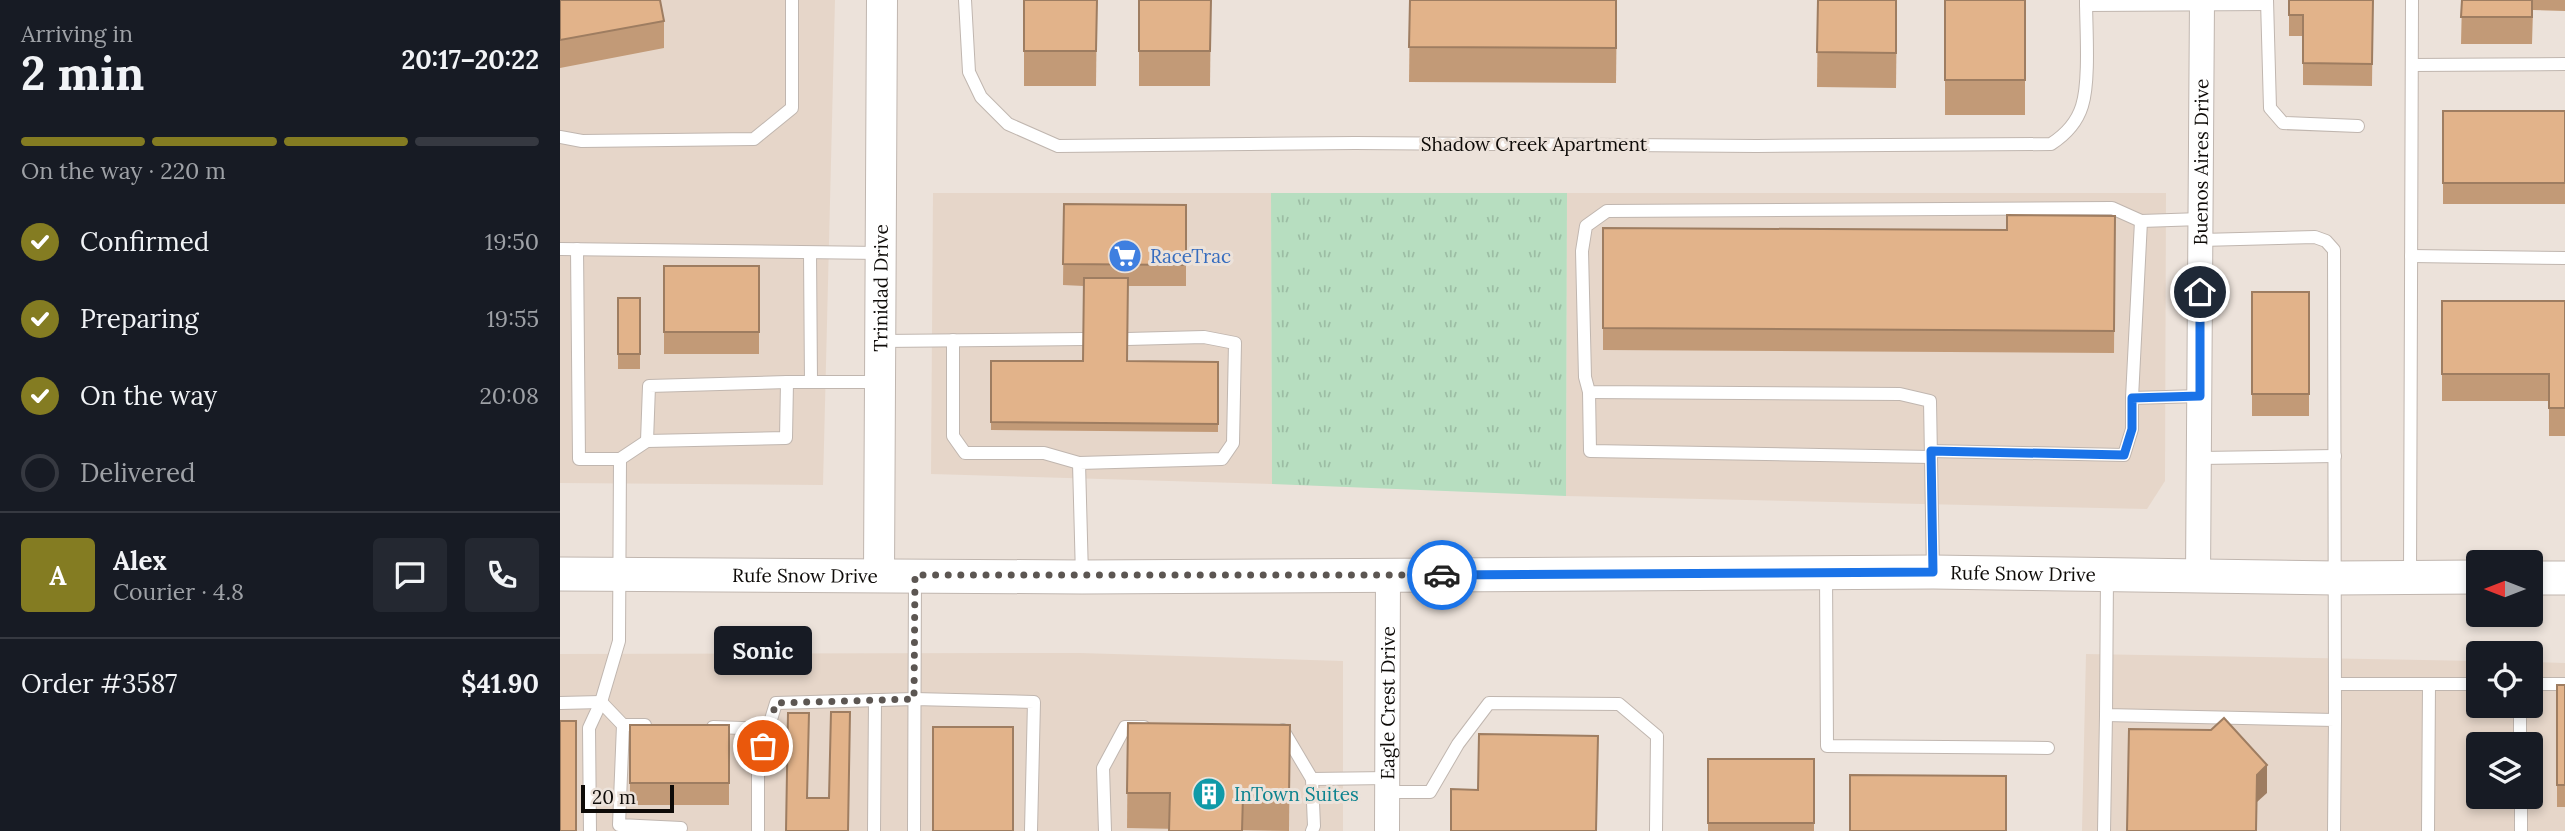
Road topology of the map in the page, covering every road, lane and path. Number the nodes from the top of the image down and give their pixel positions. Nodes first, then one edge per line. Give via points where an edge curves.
1 (792, 0) edge
2 (882, 0) edge
3 (965, 0) edge
4 (2412, 0) edge
5 (2086, 2) edge
6 (2202, 2) edge
7 (2267, 2) edge
8 (2412, 65) junction
9 (2565, 65) edge
10 (2358, 126) dead end
11 (560, 137) edge
12 (2141, 221) junction
13 (2201, 229) junction
14 (560, 249) edge
15 (577, 249) junction
16 (810, 253) junction
17 (880, 253) junction
18 (2411, 257) junction
19 (2565, 258) edge
20 (1084, 339) edge
21 (1127, 339) edge
22 (953, 340) junction
23 (880, 341) junction
24 (787, 382) junction
25 (811, 382) junction
26 (880, 382) junction
27 (1589, 392) junction
28 (2200, 396) junction
29 (2132, 398) junction
30 (647, 441) junction
31 (1931, 454) junction
32 (2335, 456) junction
33 (2200, 458) junction
34 (620, 459) junction
35 (1079, 463) junction
36 (1933, 572) junction
37 (1826, 573) junction
38 (2106, 574) junction
39 (560, 575) edge
40 (621, 575) junction
41 (879, 575) junction
42 (915, 575) junction
43 (1388, 576) junction
44 (1082, 577) junction
45 (2198, 577) junction
46 (2466, 577) edge
47 (2335, 578) junction
48 (2410, 578) junction
49 (2543, 578) edge
50 (2565, 578) edge
51 (2335, 684) junction
52 (2429, 684) junction
53 (2466, 684) edge
54 (2543, 684) edge
55 (2565, 684) edge
56 (914, 699) junction
57 (875, 700) junction
58 (601, 702) junction
59 (560, 703) edge
60 (2106, 715) junction
61 (2335, 720) junction
62 (623, 725) junction
63 (662, 726) edge
64 (702, 727) edge
65 (1151, 727) edge
66 (1269, 727) edge
67 (768, 729) junction
68 (2048, 748) dead end
69 (1312, 779) junction
70 (1388, 785) junction
71 (2521, 809) edge
72 (681, 828) dead end
73 (590, 831) edge
74 (758, 831) edge
75 (874, 831) edge
76 (914, 831) edge
77 (1031, 831) edge
78 (1105, 831) edge
79 (1312, 831) edge
80 (1387, 831) edge
81 (1656, 831) edge
82 (2104, 831) edge
83 (2334, 831) edge
84 (2428, 831) edge
85 (2521, 831) edge

1 - 11 lane via 792,108 754,139 582,141
2 - 17 street, Trinidad Drive
3 - 5 lane, Shadow Creek Apartment via 969,72 981,97 1008,124 1058,146 2051,144 2067,134 2082,106
4 - 8 lane
5 - 6 lane, Shadow Creek Apartment
6 - 7 lane, Shadow Creek Apartment
6 - 13 street, Buenos Aires Drive
7 - 10 lane via 2270,108 2283,123
8 - 9 lane
8 - 18 lane
12 - 13 lane
12 - 27 lane via 2112,208 1607,211 1586,226 1582,251
12 - 29 lane
13 - 28 street, Buenos Aires Drive
13 - 32 lane via 2315,237 2334,250
14 - 15 lane
15 - 16 lane
15 - 34 lane via 579,459
16 - 17 lane
16 - 25 lane
17 - 23 street, Trinidad Drive
18 - 19 lane
18 - 48 lane
20 - 22 lane
21 - 35 lane via 1204,337 1235,343 1233,443 1222,459
22 - 23 lane
22 - 35 lane via 953,436 965,453 1044,453
23 - 26 street, Trinidad Drive
24 - 25 lane
24 - 30 lane via 649,386
24 - 30 lane via 786,438
25 - 26 lane
26 - 41 street, Trinidad Drive
27 - 31 lane via 1900,394 1930,401
27 - 31 lane via 1590,451
28 - 29 lane
28 - 33 street, Buenos Aires Drive
29 - 31 lane via 2132,429 2124,455
30 - 34 lane
31 - 36 lane
32 - 33 lane
32 - 47 lane
33 - 45 street, Buenos Aires Drive
34 - 40 lane
35 - 44 lane
36 - 37 main road, Rufe Snow Drive
36 - 38 main road, Rufe Snow Drive
37 - 43 main road, Rufe Snow Drive
37 - 68 lane via 1827,746
38 - 45 main road, Rufe Snow Drive
38 - 60 lane
39 - 40 main road, Rufe Snow Drive
40 - 41 main road, Rufe Snow Drive
40 - 58 lane via 620,641
41 - 42 main road, Rufe Snow Drive
42 - 44 main road, Rufe Snow Drive
42 - 56 lane
43 - 44 main road, Rufe Snow Drive
43 - 70 street, Eagle Crest Drive
45 - 47 main road, Rufe Snow Drive
46 - 48 main road, Rufe Snow Drive
47 - 48 main road, Rufe Snow Drive
47 - 51 lane
49 - 50 main road
51 - 52 lane
51 - 61 lane
52 - 53 lane
52 - 84 lane
54 - 55 lane
56 - 57 lane
56 - 76 lane
56 - 77 lane via 1034,702
57 - 67 lane via 776,703
57 - 75 lane
58 - 59 lane
58 - 62 lane
58 - 73 lane via 589,728
60 - 61 lane
60 - 82 lane
61 - 83 lane
62 - 63 lane
62 - 72 lane via 619,825
64 - 67 lane
65 - 78 lane via 1125,727 1103,768
66 - 69 lane via 1282,727
67 - 74 lane via 758,762
69 - 70 lane
69 - 79 lane
70 - 80 street, Eagle Crest Drive
70 - 81 lane via 1430,792 1489,703 1619,704 1657,736
71 - 85 lane

